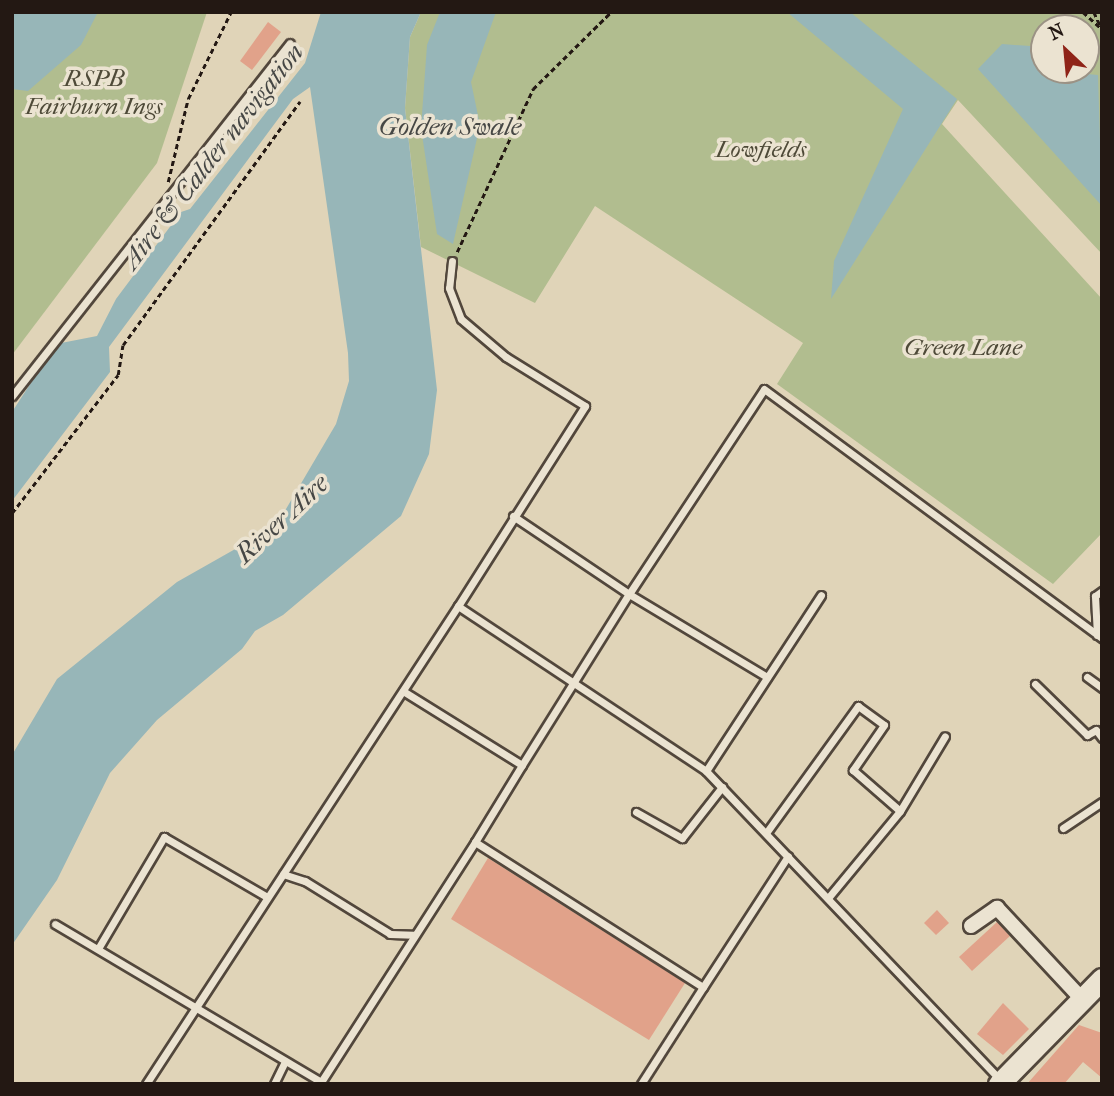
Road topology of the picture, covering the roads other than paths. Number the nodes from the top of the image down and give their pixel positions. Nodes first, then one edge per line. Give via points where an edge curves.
1 (289, 43) dead end
2 (452, 261) road end
3 (12, 396) edge
4 (513, 516) junction
5 (1102, 591) edge
6 (629, 594) junction
7 (821, 595) dead end
8 (458, 606) junction
9 (1100, 636) edge
10 (767, 677) junction
11 (1087, 677) dead end
12 (574, 682) junction
13 (1035, 684) dead end
14 (1102, 688) edge
15 (403, 691) junction
16 (945, 736) dead end
17 (1102, 738) edge
18 (522, 765) junction
19 (706, 771) junction
20 (722, 787) junction
21 (1102, 802) edge
22 (900, 811) junction
23 (636, 812) dead end
24 (1063, 828) dead end
25 (766, 833) junction
26 (475, 842) junction
27 (788, 856) junction
28 (283, 874) junction
29 (268, 897) junction
30 (828, 898) junction
31 (55, 925) dead end
32 (971, 926) dead end
33 (413, 934) junction
34 (99, 947) junction
35 (1102, 979) edge
36 (703, 987) junction
37 (1080, 996) junction
38 (198, 1004) junction
39 (285, 1061) junction
40 (1000, 1082) edge
41 (321, 1083) edge
42 (146, 1084) edge
43 (274, 1084) edge
44 (641, 1084) edge

1 - 3 lane
2 - 4 lane via 449,288 461,319 506,356 585,405
4 - 6 lane
4 - 8 lane
5 - 9 lane via 1095,596
6 - 9 lane via 764,389
6 - 10 lane
6 - 12 lane
7 - 10 lane
8 - 12 lane
8 - 15 lane
10 - 19 lane
11 - 14 lane
12 - 18 lane
12 - 19 lane
13 - 17 lane via 1087,735 1096,730
15 - 18 lane
15 - 28 lane
16 - 22 lane
18 - 26 lane
19 - 20 lane
20 - 23 lane via 682,838
20 - 25 lane
21 - 24 lane
22 - 25 lane via 853,770 884,725 858,706
22 - 30 lane
25 - 27 lane
26 - 33 lane
26 - 36 lane
27 - 30 lane
27 - 36 lane
28 - 29 lane
28 - 33 lane via 305,881 390,934
29 - 34 lane via 164,837
29 - 38 lane
30 - 40 lane
31 - 34 lane
32 - 37 street via 997,908
33 - 41 lane
34 - 38 lane
35 - 37 street
36 - 44 lane
37 - 40 street
38 - 39 lane
38 - 42 lane
39 - 41 lane
39 - 43 lane

